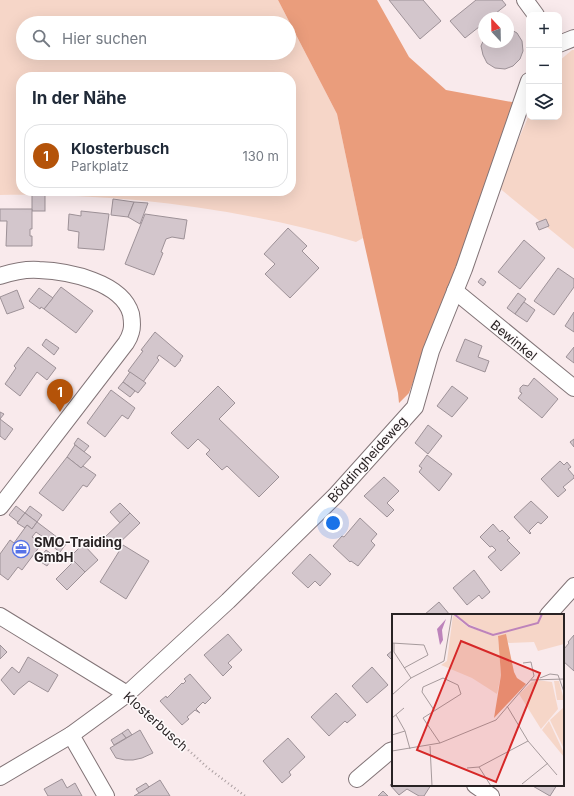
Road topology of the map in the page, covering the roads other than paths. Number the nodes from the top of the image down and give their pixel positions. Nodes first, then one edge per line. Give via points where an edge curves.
1 (525, 0) edge
2 (534, 12) edge
3 (574, 38) edge
4 (562, 43) edge
5 (528, 84) edge
6 (0, 276) edge
7 (455, 291) junction
8 (574, 388) edge
9 (1, 504) edge
10 (574, 586) edge
11 (549, 614) edge
12 (0, 616) edge
13 (127, 694) junction
14 (71, 735) junction
15 (392, 750) edge
16 (0, 777) edge
17 (357, 780) dead end
18 (476, 786) edge
19 (106, 796) edge
20 (491, 796) edge

1 - 2 street
3 - 4 street
5 - 7 street, Böddingheideweg
6 - 9 street via 38,270 94,281 122,299 129,308 132,321 132,332 126,343
7 - 8 street, Bewinkel
7 - 13 street, Böddingheideweg via 431,351 414,407 329,501 228,601
10 - 11 street
12 - 13 street, Klosterbusch
13 - 14 street, Böddingheideweg
14 - 16 street, Böddingheideweg
14 - 19 street
15 - 17 street
18 - 20 street

